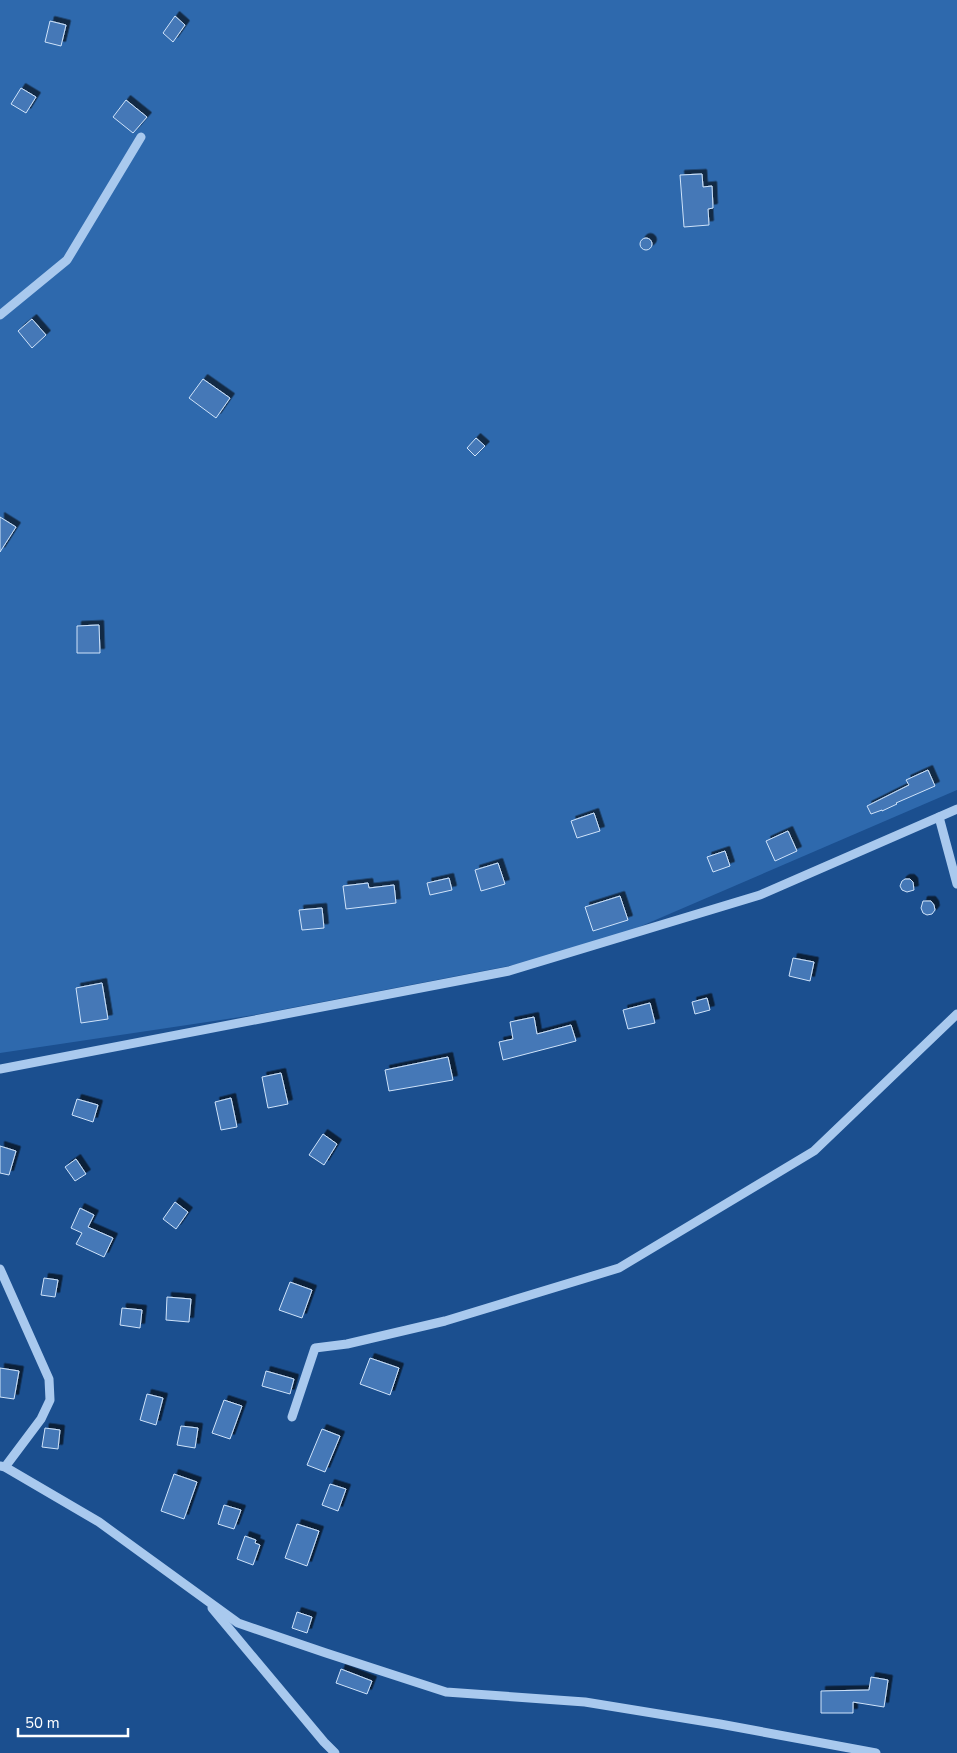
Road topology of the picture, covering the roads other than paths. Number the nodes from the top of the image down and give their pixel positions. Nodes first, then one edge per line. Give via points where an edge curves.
1 (141, 137) dead end
2 (0, 315) edge
3 (957, 809) edge
4 (938, 817) junction
5 (957, 884) edge
6 (957, 1014) edge
7 (0, 1070) edge
8 (0, 1269) edge
9 (292, 1418) dead end
10 (3, 1466) edge
11 (204, 1598) junction
12 (335, 1753) edge
13 (876, 1753) edge

1 - 2 street via 66,260
3 - 4 street
4 - 5 street
4 - 7 street via 760,895 509,971
6 - 9 street via 814,1151 618,1268 445,1321 347,1344 315,1348
8 - 10 street via 49,1379 50,1400 41,1419
10 - 11 street via 98,1522
11 - 12 street
11 - 13 street via 238,1622 446,1692 585,1702

